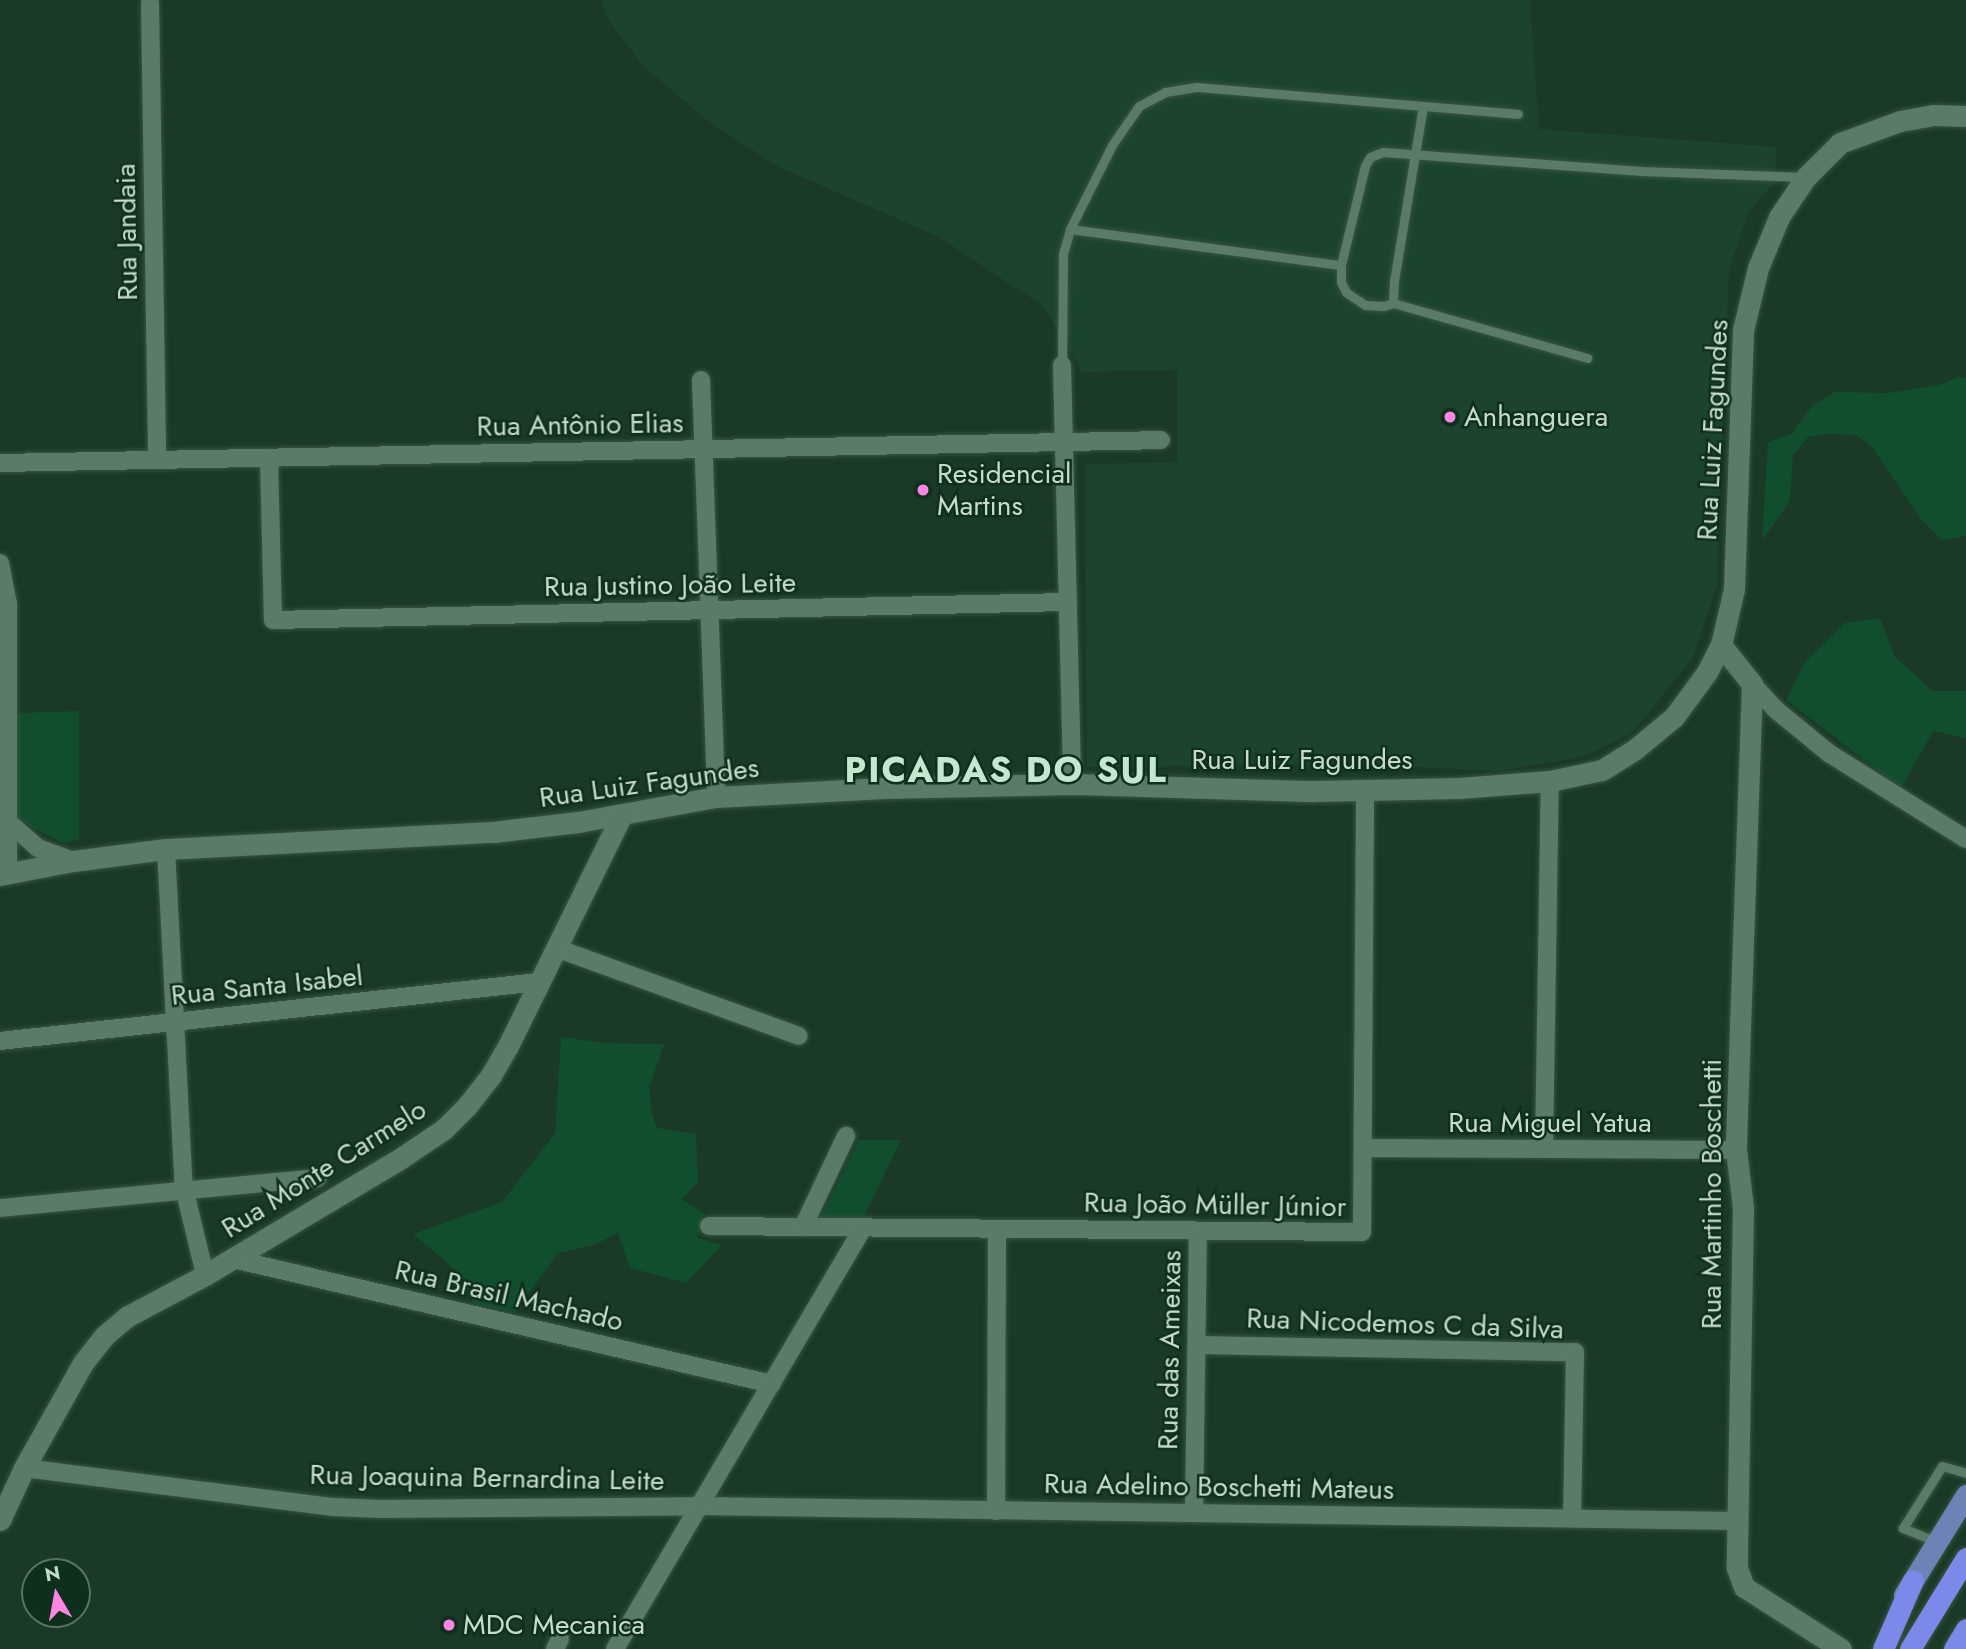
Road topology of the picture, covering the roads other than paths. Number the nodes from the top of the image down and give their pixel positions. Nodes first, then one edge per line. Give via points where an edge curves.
1 (150, 3) dead end
2 (1423, 106) junction
3 (1518, 114) dead end
4 (1966, 116) edge
5 (1414, 155) junction
6 (1806, 177) junction
7 (1070, 229) junction
8 (1341, 265) junction
9 (1393, 303) junction
10 (1587, 358) dead end
11 (1062, 365) joint
12 (701, 380) dead end
13 (1161, 440) dead end
14 (1064, 442) junction
15 (703, 449) junction
16 (269, 458) junction
17 (157, 460) junction
18 (0, 463) edge
19 (0, 563) edge
20 (1068, 602) junction
21 (708, 610) junction
22 (1721, 645) junction
23 (1752, 684) junction
24 (1550, 781) junction
25 (1072, 784) junction
26 (1365, 790) junction
27 (716, 797) junction
28 (622, 814) junction
29 (6, 820) junction
30 (1966, 839) edge
31 (166, 849) junction
32 (73, 861) junction
33 (4, 874) edge
34 (556, 947) junction
35 (539, 982) junction
36 (176, 1023) junction
37 (799, 1036) dead end
38 (0, 1041) edge
39 (846, 1136) dead end
40 (1363, 1148) junction
41 (1544, 1149) junction
42 (1736, 1150) junction
43 (318, 1178) dead end
44 (184, 1188) junction
45 (0, 1208) edge
46 (709, 1226) dead end
47 (803, 1227) junction
48 (864, 1227) junction
49 (997, 1229) junction
50 (1198, 1230) junction
51 (233, 1259) junction
52 (205, 1275) junction
53 (1197, 1345) junction
54 (772, 1384) junction
55 (24, 1468) junction
56 (1966, 1473) edge
57 (1966, 1495) edge
58 (700, 1506) junction
59 (996, 1511) junction
60 (1194, 1513) junction
61 (1572, 1518) junction
62 (0, 1520) edge
63 (1737, 1521) junction
64 (1937, 1542) junction
65 (1966, 1558) edge
66 (1913, 1580) junction
67 (1966, 1629) edge
68 (615, 1649) edge
69 (1841, 1649) edge
70 (1871, 1649) edge
71 (1883, 1649) edge
72 (1910, 1649) edge
73 (1954, 1649) edge

1 - 17 street, Rua Jandaia
2 - 3 lane
2 - 5 lane
2 - 7 lane via 1197,87 1165,92 1139,106 1112,145
4 - 6 main road, Rua Luiz Fagundes via 1900,121 1840,143
5 - 6 lane
5 - 8 lane via 1383,152 1370,157
5 - 9 lane
6 - 22 main road, Rua Luiz Fagundes via 1779,218 1749,296 1740,356 1734,589
7 - 8 lane
7 - 11 lane via 1063,254
8 - 9 lane via 1346,292 1364,305
9 - 10 lane
11 - 14 street
12 - 15 street
13 - 14 street, Rua Antônio Elias
14 - 15 street, Rua Antônio Elias
14 - 20 street
15 - 16 street, Rua Antônio Elias
15 - 21 street
16 - 17 street, Rua Antônio Elias
16 - 21 street, Rua Justino João Leite via 273,620
17 - 18 street, Rua Antônio Elias
19 - 29 street via 8,604
20 - 21 street, Rua Justino João Leite
20 - 25 street
21 - 27 street
22 - 23 main road
22 - 24 main road, Rua Luiz Fagundes via 1674,717 1634,750 1602,770
23 - 30 street via 1830,754
23 - 42 main road, Rua Martinho Boschetti
24 - 26 main road, Rua Luiz Fagundes
24 - 41 street
25 - 26 main road, Rua Luiz Fagundes
25 - 27 main road, Rua Luiz Fagundes
26 - 40 street, Rua João Müller Júnior
27 - 28 main road, Rua Luiz Fagundes
28 - 31 main road, Rua Luiz Fagundes via 493,832
28 - 34 main road, Rua Monte Carmelo
29 - 32 street via 38,848
29 - 33 street
31 - 32 main road, Rua Luiz Fagundes
31 - 36 street
32 - 33 main road, Rua Luiz Fagundes
34 - 35 main road, Rua Monte Carmelo
34 - 37 street
35 - 36 street, Rua Santa Isabel
35 - 51 main road, Rua Monte Carmelo via 490,1077 456,1118 401,1158
36 - 38 street, Rua Santa Isabel
36 - 44 street
39 - 47 street
40 - 41 street, Rua Miguel Yatua
40 - 50 street, Rua João Müller Júnior via 1362,1232
41 - 42 street, Rua Miguel Yatua
42 - 63 main road, Rua Martinho Boschetti via 1743,1208
43 - 44 street
44 - 45 street
44 - 52 street
46 - 47 street, Rua João Müller Júnior
47 - 48 street, Rua João Müller Júnior
48 - 49 street, Rua João Müller Júnior
48 - 54 street
49 - 50 street, Rua João Müller Júnior
49 - 59 street
50 - 53 street, Rua das Ameixas
51 - 52 main road, Rua Monte Carmelo
51 - 54 street, Rua Brasil Machado
52 - 55 main road, Rua Monte Carmelo via 128,1316 92,1348
53 - 60 street, Rua das Ameixas
53 - 61 street, Rua Nicodemos C da Silva via 1576,1352
54 - 58 street
55 - 58 street, Rua Joaquina Bernardina Leite via 334,1507
55 - 62 main road, Rua Monte Carmelo
56 - 64 lane via 1942,1466 1903,1528
57 - 64 main road
58 - 59 street, Rua Adelino Boschetti Mateus
58 - 68 street
59 - 60 street, Rua Adelino Boschetti Mateus
60 - 61 street, Rua Adelino Boschetti Mateus
61 - 63 street, Rua Adelino Boschetti Mateus
63 - 69 main road, Rua Martinho Boschetti via 1737,1569 1744,1587
64 - 66 main road
65 - 72 highway
66 - 70 main road
66 - 71 highway
67 - 73 highway

